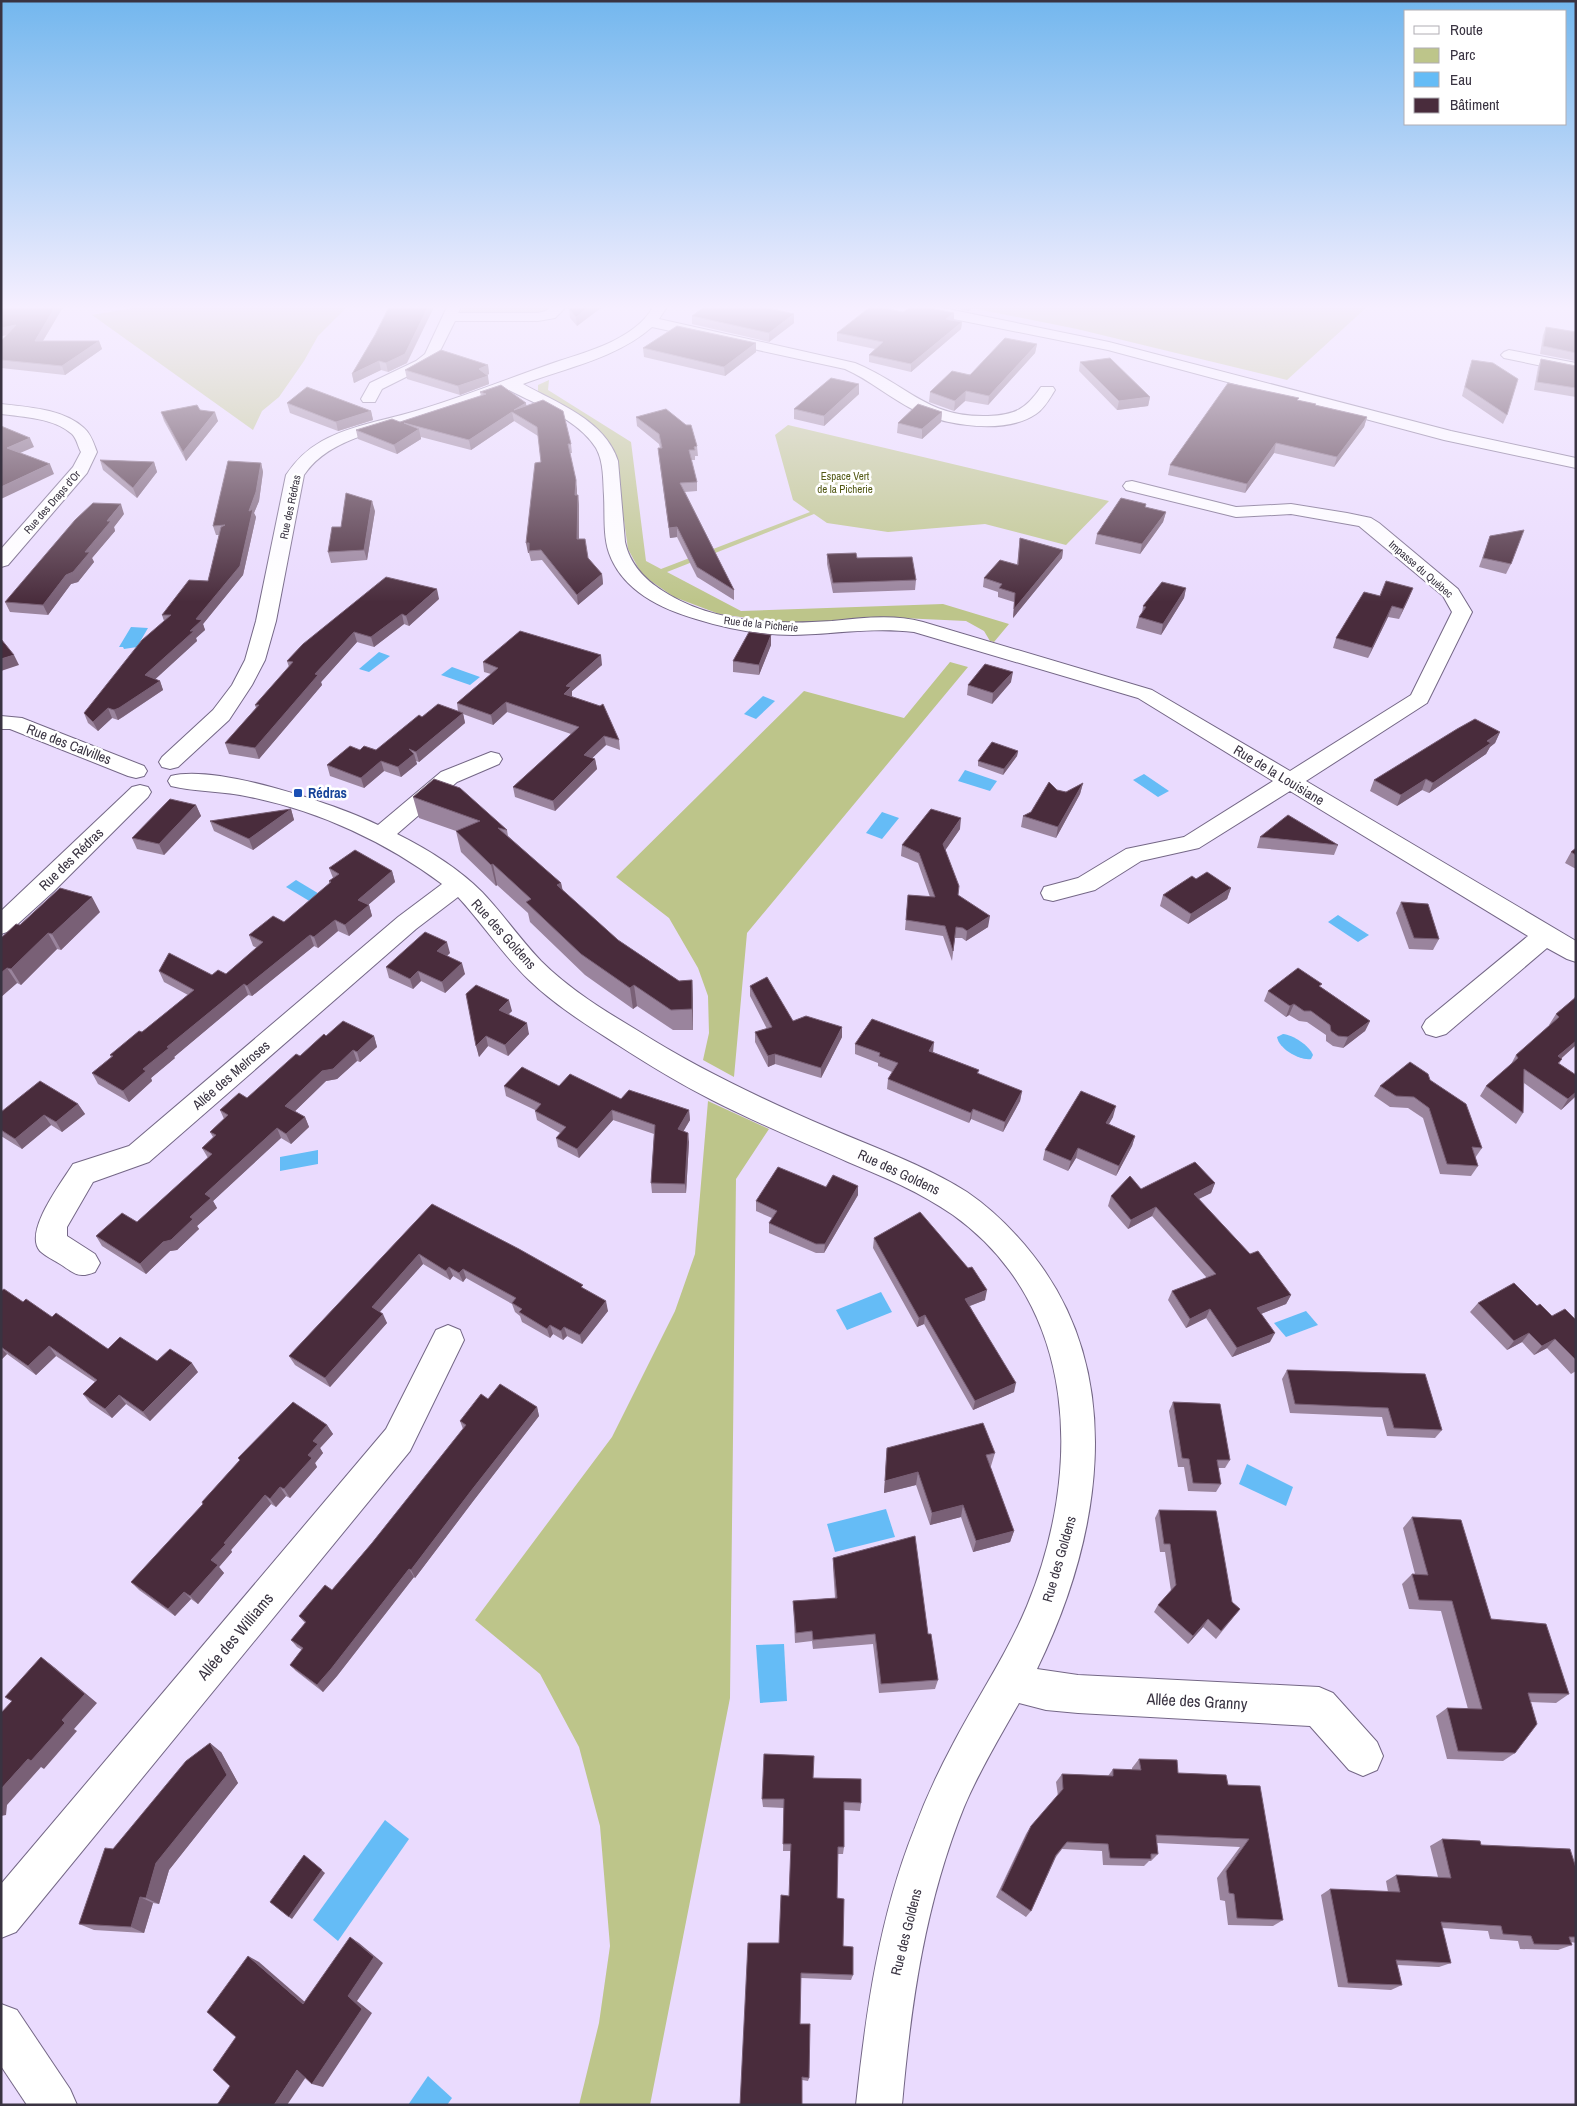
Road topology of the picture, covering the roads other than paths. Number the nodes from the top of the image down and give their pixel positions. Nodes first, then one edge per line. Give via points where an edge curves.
1 (452, 405) edge
2 (548, 405) edge
3 (920, 405) edge
4 (1037, 405) edge
5 (1329, 405) edge
6 (1, 409) edge
7 (1576, 464) edge
8 (1132, 486) dead end
9 (1, 561) edge
10 (996, 649) joint
11 (1, 722) edge
12 (491, 759) dead end
13 (174, 772) junction
14 (1289, 781) junction
15 (138, 782) junction
16 (381, 835) junction
17 (459, 884) junction
18 (1053, 893) dead end
19 (1, 925) edge
20 (1546, 935) junction
21 (1576, 953) edge
22 (1436, 1027) dead end
23 (84, 1263) dead end
24 (448, 1340) dead end
25 (1010, 1681) junction
26 (1363, 1756) dead end
27 (1, 1917) edge
28 (1, 2026) edge
29 (54, 2105) edge
30 (879, 2105) edge

1 - 13 street, Rue des Rédras via 325,445 301,464 295,475 266,621 255,660 221,715
2 - 10 street, Rue de la Picherie via 577,422 606,451 619,553 632,575 656,596 697,614 745,625 804,629 899,623
3 - 4 street via 931,412 985,421 1018,416
5 - 7 street
6 - 9 street, Rue des Draps d'Or via 51,418 79,431 89,452 81,469
8 - 14 street, Impasse du Québec via 1236,512 1291,509 1365,522 1458,602 1462,612 1420,699
10 - 14 street, Rue de la Louisiane via 1144,694
11 - 15 street, Rue des Calvilles via 14,723
12 - 16 street via 449,778
13 - 15 street, Rue des Goldens via 148,764
13 - 16 street, Rue des Goldens via 258,791 338,816
14 - 18 street, Impasse du Québec via 1191,842 1134,855 1086,884
14 - 20 street, Rue de la Louisiane
15 - 19 street, Rue des Rédras via 46,885
16 - 17 street, Rue des Goldens via 428,861
17 - 23 street, Allée des Melroses via 407,923 139,1154 83,1173 52,1225 51,1242
17 - 25 street, Rue des Goldens via 518,952 581,1008 724,1093 921,1180 949,1196 980,1219 1040,1290 1060,1330 1070,1365 1078,1466 1068,1533 1057,1574 1041,1618
20 - 21 street, Rue de la Louisiane
20 - 22 street
24 - 27 street, Allée des Williams via 398,1440
25 - 26 street, Allée des Granny via 1046,1691 1078,1694 1319,1707
25 - 30 street, Rue des Goldens via 954,1784 929,1846 892,1991
28 - 29 street

